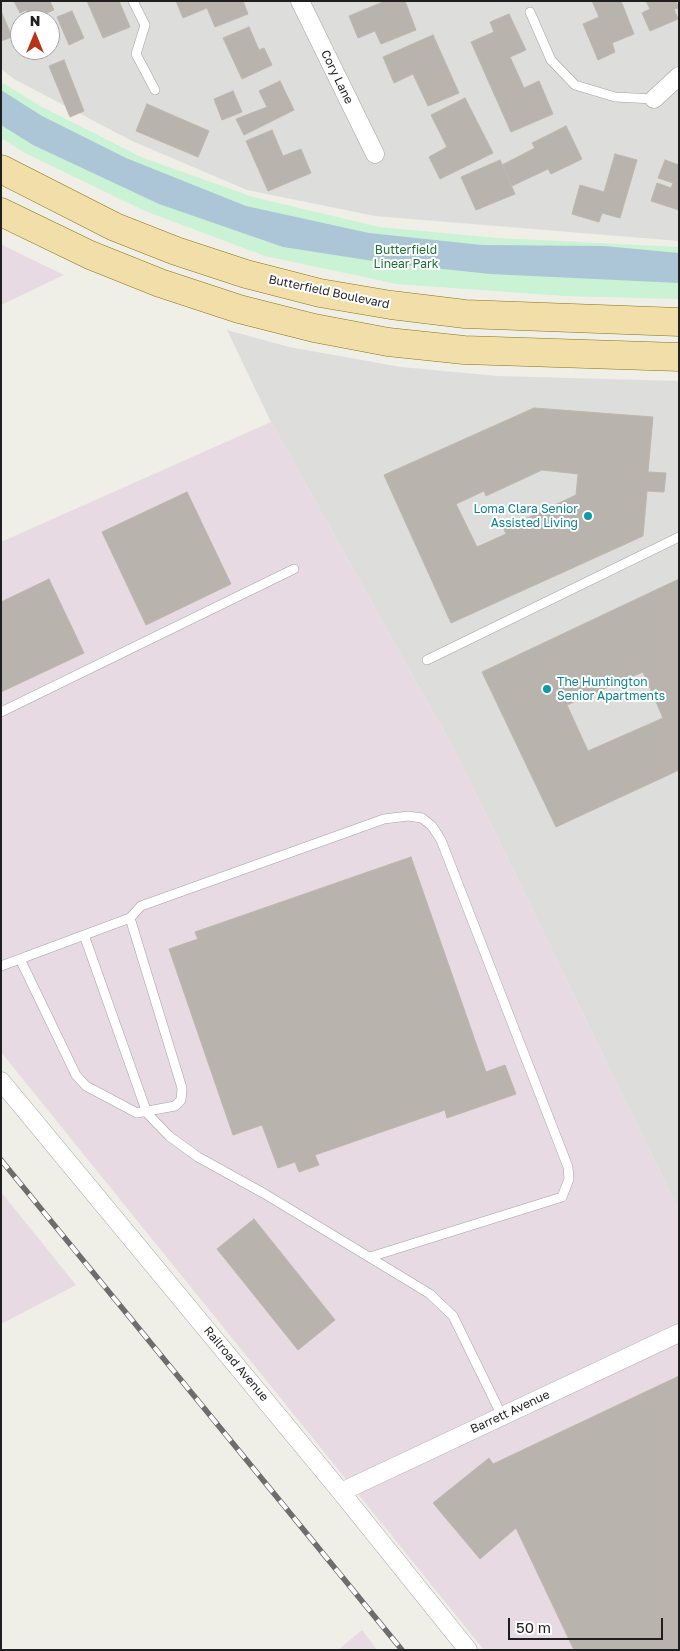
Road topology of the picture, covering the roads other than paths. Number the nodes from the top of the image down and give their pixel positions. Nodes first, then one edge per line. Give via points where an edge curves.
1 (133, 1) edge
2 (300, 1) edge
3 (530, 12) dead end
4 (679, 76) edge
5 (155, 90) dead end
6 (654, 98) joint
7 (375, 154) dead end
8 (1, 169) edge
9 (1, 212) edge
10 (679, 322) edge
11 (679, 357) edge
12 (679, 537) edge
13 (294, 569) dead end
14 (427, 660) dead end
15 (1, 712) edge
16 (130, 918) junction
17 (84, 935) junction
18 (20, 959) junction
19 (1, 966) edge
20 (1, 1081) edge
21 (147, 1113) junction
22 (370, 1257) junction
23 (679, 1333) edge
24 (502, 1416) junction
25 (342, 1492) junction
26 (468, 1650) edge

1 - 5 lane via 145,25 136,54
2 - 7 street, Cory Lane
3 - 6 lane via 551,60 575,86 614,97
4 - 6 street
8 - 10 main road, Butterfield Boulevard via 62,202 133,234 246,274 320,293 465,314
9 - 11 main road via 90,256 160,283 239,309 314,328 388,342 464,350
12 - 14 lane
13 - 15 lane
16 - 17 lane
16 - 21 lane via 182,1088 181,1100 175,1106
16 - 22 lane via 141,906 384,819 422,818 432,826 441,840 564,1157 569,1180 562,1197
17 - 18 lane
17 - 21 lane
18 - 19 lane
18 - 21 lane via 76,1075 86,1086 127,1109
20 - 25 street, Railroad Avenue
21 - 22 lane via 169,1136 198,1157
22 - 24 lane via 430,1294 453,1316
23 - 24 street, Barrett Avenue
24 - 25 street, Barrett Avenue
25 - 26 street, Railroad Avenue

